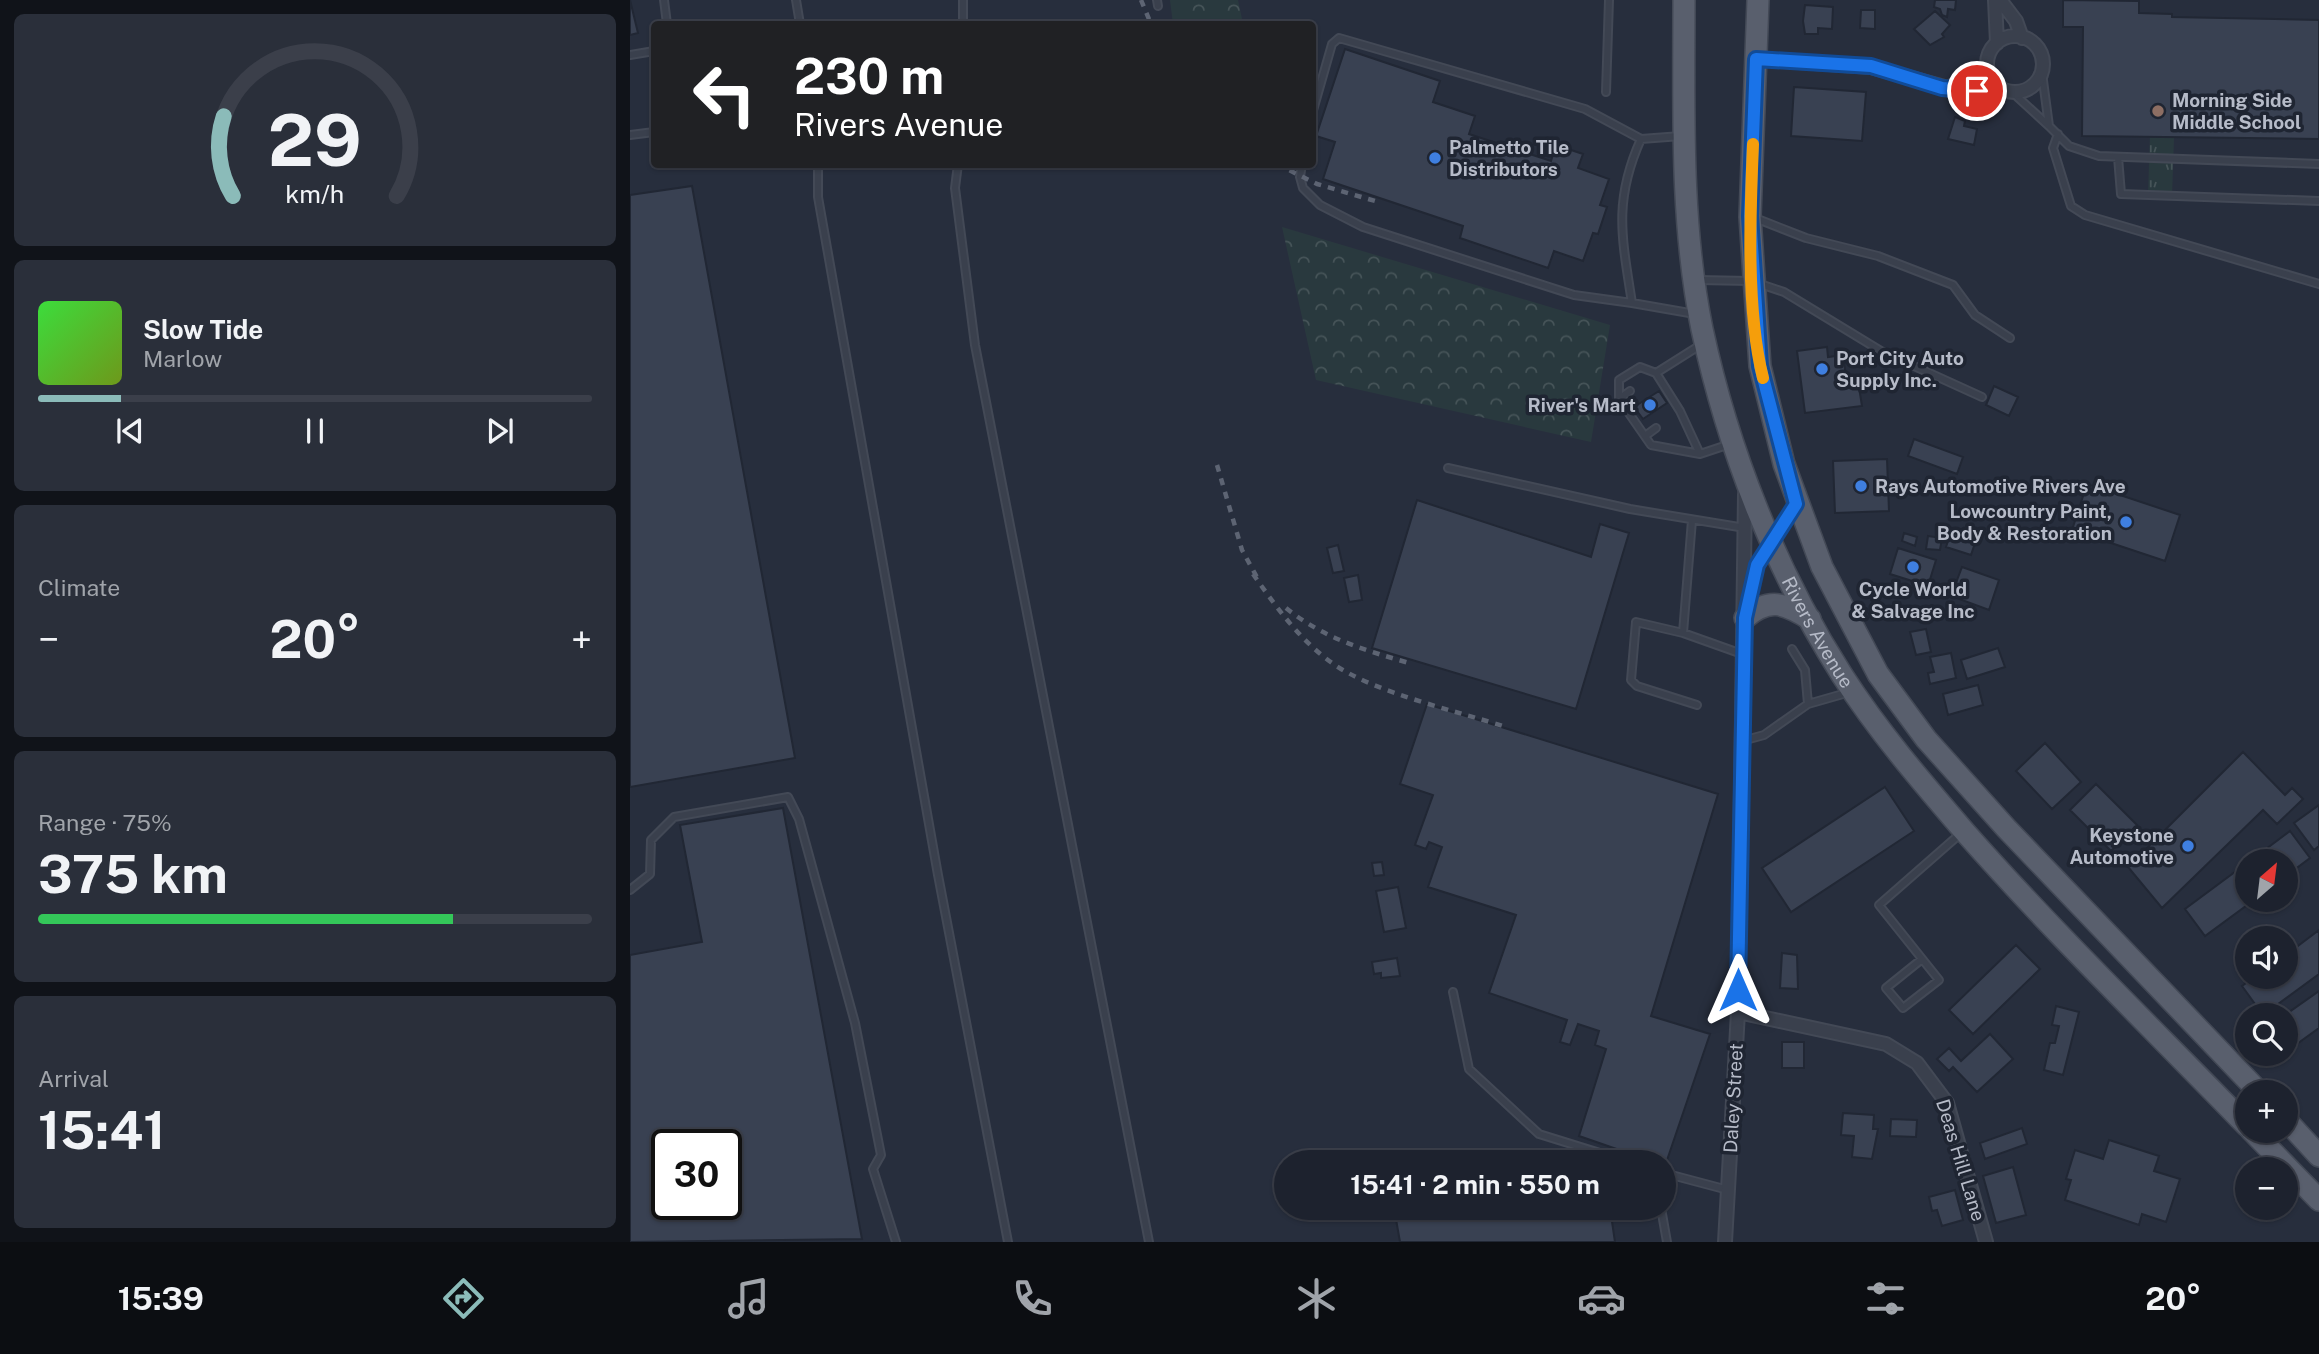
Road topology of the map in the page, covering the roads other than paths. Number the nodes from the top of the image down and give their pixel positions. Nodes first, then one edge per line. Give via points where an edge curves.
1 (664, 0) edge
2 (796, 0) edge
3 (963, 0) edge
4 (1609, 0) edge
5 (1684, 0) edge
6 (1758, 0) edge
7 (1994, 0) edge
8 (2000, 0) edge
9 (667, 21) edge
10 (800, 21) edge
11 (963, 21) edge
12 (2022, 38) junction
13 (1997, 43) junction
14 (651, 52) edge
15 (630, 55) edge
16 (1756, 59) junction
17 (1987, 67) junction
18 (2042, 73) junction
19 (1948, 88) junction
20 (2007, 91) junction
21 (1606, 92) dead end
22 (1316, 100) edge
23 (2049, 126) junction
24 (651, 132) edge
25 (2058, 134) junction
26 (630, 135) edge
27 (1685, 136) junction
28 (1641, 139) junction
29 (2118, 157) junction
30 (2319, 164) edge
31 (818, 168) edge
32 (958, 168) edge
33 (1301, 168) edge
34 (2319, 201) edge
35 (1750, 216) junction
36 (1696, 279) junction
37 (1752, 281) junction
38 (2319, 284) edge
39 (1632, 303) junction
40 (1700, 315) junction
41 (2010, 338) dead end
42 (1707, 341) junction
43 (1656, 373) junction
44 (1649, 378) dead end
45 (1630, 391) dead end
46 (1982, 397) dead end
47 (1619, 399) junction
48 (1656, 428) dead end
49 (1645, 436) junction
50 (1734, 443) junction
51 (1700, 454) junction
52 (1448, 468) dead end
53 (1746, 477) junction
54 (1796, 504) junction
55 (1692, 520) junction
56 (1745, 528) junction
57 (1770, 542) junction
58 (1745, 618) junction
59 (1812, 621) junction
60 (1683, 634) junction
61 (1792, 649) dead end
62 (1744, 655) junction
63 (1853, 691) junction
64 (1808, 704) junction
65 (1697, 705) dead end
66 (1742, 741) junction
67 (1964, 831) junction
68 (630, 890) edge
69 (1922, 959) junction
70 (1453, 992) dead end
71 (1738, 1012) junction
72 (2248, 1080) edge
73 (2235, 1114) edge
74 (2298, 1133) edge
75 (2264, 1143) edge
76 (1590, 1150) edge
77 (2319, 1156) edge
78 (1676, 1175) edge
79 (1728, 1190) junction
80 (2319, 1200) edge
81 (1663, 1220) edge
82 (897, 1242) edge
83 (1008, 1242) edge
84 (1149, 1242) edge
85 (1667, 1242) edge
86 (1725, 1242) edge
87 (1986, 1242) edge

1 - 9 lane
2 - 10 lane
3 - 11 lane
4 - 21 lane
5 - 27 main road, Rivers Avenue
6 - 16 main road, Rivers Avenue
7 - 13 street
8 - 12 street
12 - 13 street
12 - 18 street via 2037,47
13 - 17 street
14 - 15 lane
16 - 19 street via 1871,66
16 - 35 main road, Rivers Avenue
17 - 19 street
17 - 20 street
18 - 20 street via 2030,88
18 - 23 lane
19 - 20 street
20 - 23 lane
22 - 28 lane via 1332,44 1339,37 1585,109
23 - 25 lane
24 - 26 lane
25 - 29 lane via 2069,146
25 - 38 lane via 2053,148 2071,206 2085,215
27 - 28 lane
27 - 36 main road, Rivers Avenue via 1689,234
28 - 39 lane via 1628,169 1620,229
29 - 30 lane
29 - 34 lane via 2121,194
31 - 83 lane via 825,237
32 - 84 lane via 955,188 975,345
33 - 39 lane via 1303,187 1320,205 1363,227 1574,295
35 - 37 main road, Rivers Avenue
35 - 41 lane via 1878,256 1952,285 1975,315
36 - 37 lane
36 - 40 main road, Rivers Avenue
37 - 46 lane via 1784,292 1881,351
37 - 54 main road, Rivers Avenue via 1760,366
39 - 40 lane
40 - 42 main road, Rivers Avenue
42 - 43 lane
42 - 50 main road, Rivers Avenue
43 - 44 lane
43 - 47 lane via 1640,367 1619,380
43 - 51 lane
45 - 47 lane
47 - 49 lane
48 - 49 lane
49 - 51 lane via 1651,445
50 - 51 lane
50 - 53 main road, Rivers Avenue
52 - 55 lane
53 - 56 street, Daley Street
53 - 57 main road, Rivers Avenue
54 - 57 street, Daley Street
54 - 72 main road, Rivers Avenue via 1844,612 1878,674 1926,739
55 - 56 lane
55 - 60 lane
56 - 58 street, Daley Street
57 - 58 street, Daley Street via 1757,565
57 - 59 main road, Rivers Avenue
58 - 59 main road via 1767,603 1780,603
58 - 62 street, Daley Street
59 - 63 main road, Rivers Avenue
60 - 62 lane
60 - 65 lane via 1636,622 1631,680
61 - 64 lane via 1805,670
62 - 66 street, Daley Street
63 - 64 lane
63 - 67 main road, Rivers Avenue
64 - 66 lane via 1764,735
66 - 71 street, Daley Street
67 - 69 lane via 1879,905
67 - 73 main road, Rivers Avenue
68 - 82 lane via 650,874 651,840 674,817 789,797 855,1023 881,1155 873,1170
69 - 69 lane via 1938,980 1903,1008 1886,988
70 - 76 lane via 1469,1069 1539,1134
71 - 79 street, Daley Street
71 - 87 street, Deas Hill Lane via 1886,1044 1917,1063 1947,1103
74 - 77 main road
75 - 80 main road
78 - 79 lane
79 - 86 street, Daley Street
81 - 85 lane

